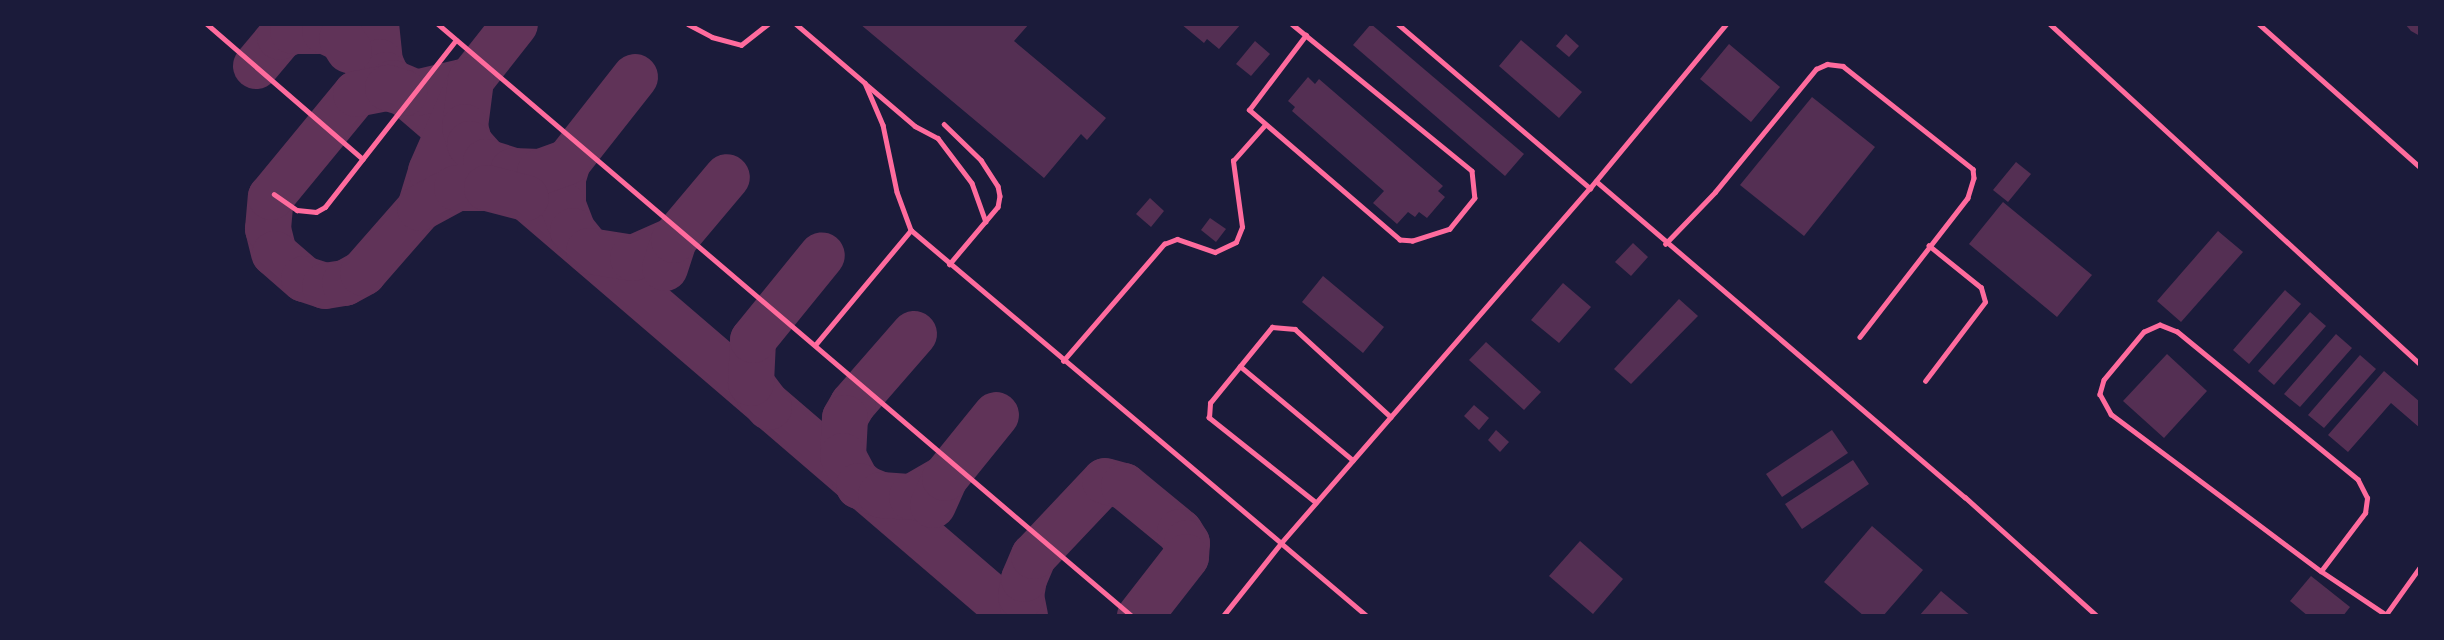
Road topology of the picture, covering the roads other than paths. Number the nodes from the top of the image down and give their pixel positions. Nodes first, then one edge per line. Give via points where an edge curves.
1 (207, 24) edge
2 (438, 24) edge
3 (688, 24) edge
4 (768, 24) edge
5 (796, 24) edge
6 (1292, 24) edge
7 (1398, 24) edge
8 (1726, 24) edge
9 (2050, 24) edge
10 (2259, 24) edge
11 (1306, 35) junction
12 (456, 40) junction
13 (865, 83) junction
14 (944, 124) dead end
15 (1265, 125) junction
16 (363, 159) junction
17 (2420, 167) edge
18 (1596, 181) junction
19 (1590, 188) junction
20 (274, 194) dead end
21 (986, 222) junction
22 (911, 230) junction
23 (1665, 244) junction
24 (1929, 246) junction
25 (950, 264) junction
26 (1860, 337) dead end
27 (816, 344) junction
28 (1063, 361) junction
29 (2420, 364) edge
30 (1240, 366) junction
31 (1925, 381) dead end
32 (1391, 417) junction
33 (1353, 460) junction
34 (1316, 503) junction
35 (1281, 543) junction
36 (2420, 567) edge
37 (2321, 571) junction
38 (2386, 615) edge
39 (1132, 616) edge
40 (1223, 616) edge
41 (1367, 616) edge
42 (2097, 616) edge

1 - 16 lane
2 - 12 lane
3 - 4 lane via 712,37 741,45
5 - 13 lane
6 - 11 lane
7 - 19 lane
8 - 18 lane
9 - 29 lane
10 - 17 lane
11 - 15 lane via 1249,110
11 - 15 lane via 1465,164 1476,179 1475,198 1450,229 1413,241 1400,240
12 - 16 lane
12 - 27 lane
13 - 21 lane via 915,126 938,138 972,183
13 - 22 lane via 883,125 897,192
14 - 21 lane via 969,146 998,186 998,207
15 - 28 lane via 1232,166 1242,227 1236,242 1215,252 1170,240
16 - 20 lane via 316,212 297,210
18 - 19 lane
18 - 23 lane
19 - 32 lane
21 - 25 lane
22 - 25 lane
22 - 27 lane
23 - 24 lane via 1715,192 1816,69 1827,64 1843,66 1973,170 1968,198
23 - 42 lane via 1965,497
24 - 26 lane
24 - 31 lane via 1981,288 1985,302
25 - 28 lane
27 - 39 lane
28 - 35 lane
30 - 32 lane via 1272,327 1295,329
30 - 33 lane
30 - 34 lane via 1210,403 1209,417
32 - 33 lane
33 - 34 lane
34 - 35 lane
35 - 40 lane
35 - 41 lane
36 - 38 lane
37 - 37 lane via 2111,414 2100,394 2104,380 2144,332 2160,325 2177,332 2358,480 2367,498 2365,513
37 - 38 lane

